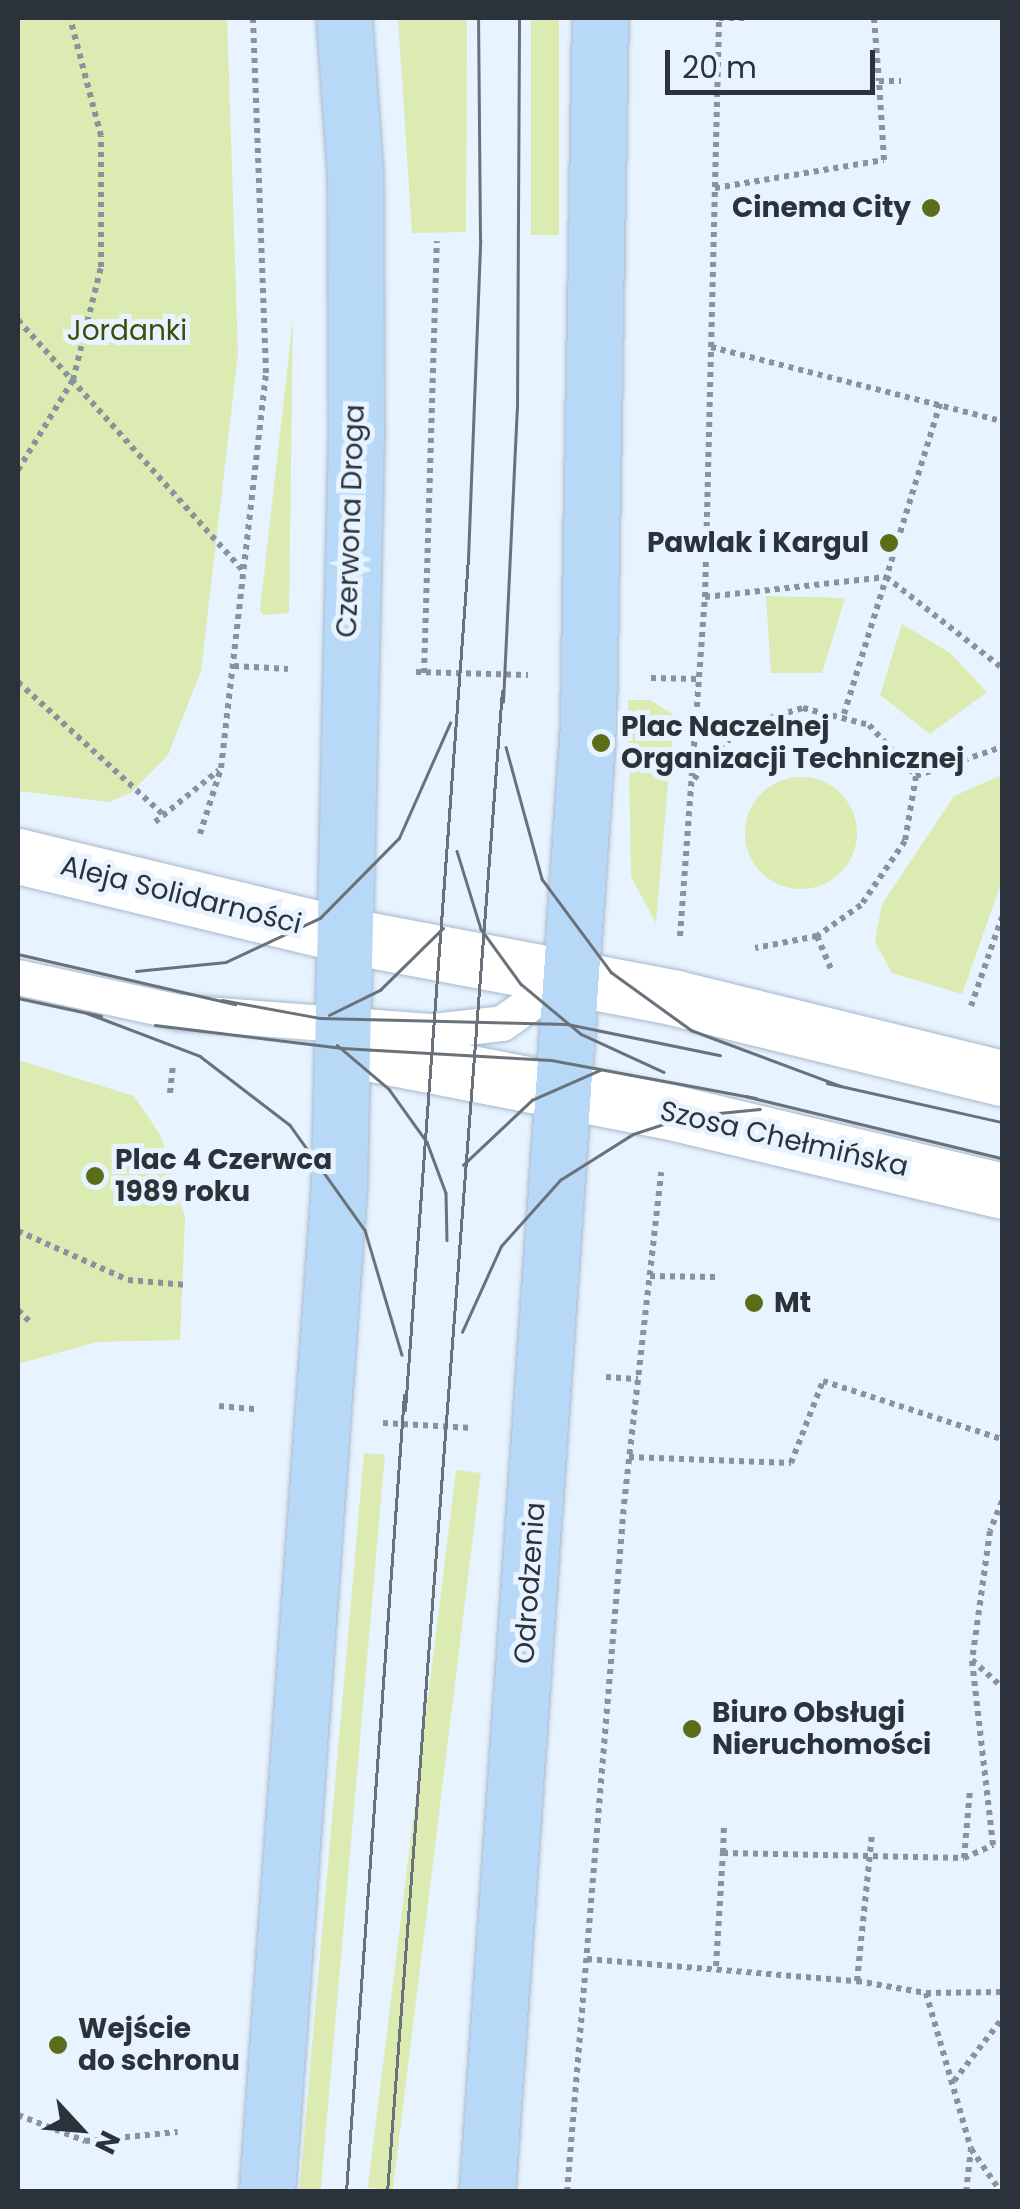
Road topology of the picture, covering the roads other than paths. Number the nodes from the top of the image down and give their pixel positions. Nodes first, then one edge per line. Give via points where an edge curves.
1 (344, 18) edge
2 (600, 18) edge
3 (18, 856) edge
4 (344, 935) junction
5 (570, 975) junction
6 (18, 977) edge
7 (475, 1030) junction
8 (342, 1036) junction
9 (1002, 1078) edge
10 (564, 1092) junction
11 (1002, 1191) edge
12 (267, 2192) edge
13 (486, 2192) edge

1 - 4 main road, Czerwona Droga via 356,360
2 - 5 main road via 588,724
3 - 4 street, Aleja Solidarności
4 - 5 street
4 - 8 main road, Czerwona Droga
5 - 7 lane via 502,1023
5 - 9 street
5 - 10 main road, Odrodzenia
6 - 8 lane via 179,1012
7 - 8 lane
7 - 10 lane, Szosa Chełmińska
8 - 10 street, Szosa Chełmińska
8 - 12 main road via 327,1416
10 - 11 street, Szosa Chełmińska
10 - 13 main road, Odrodzenia

